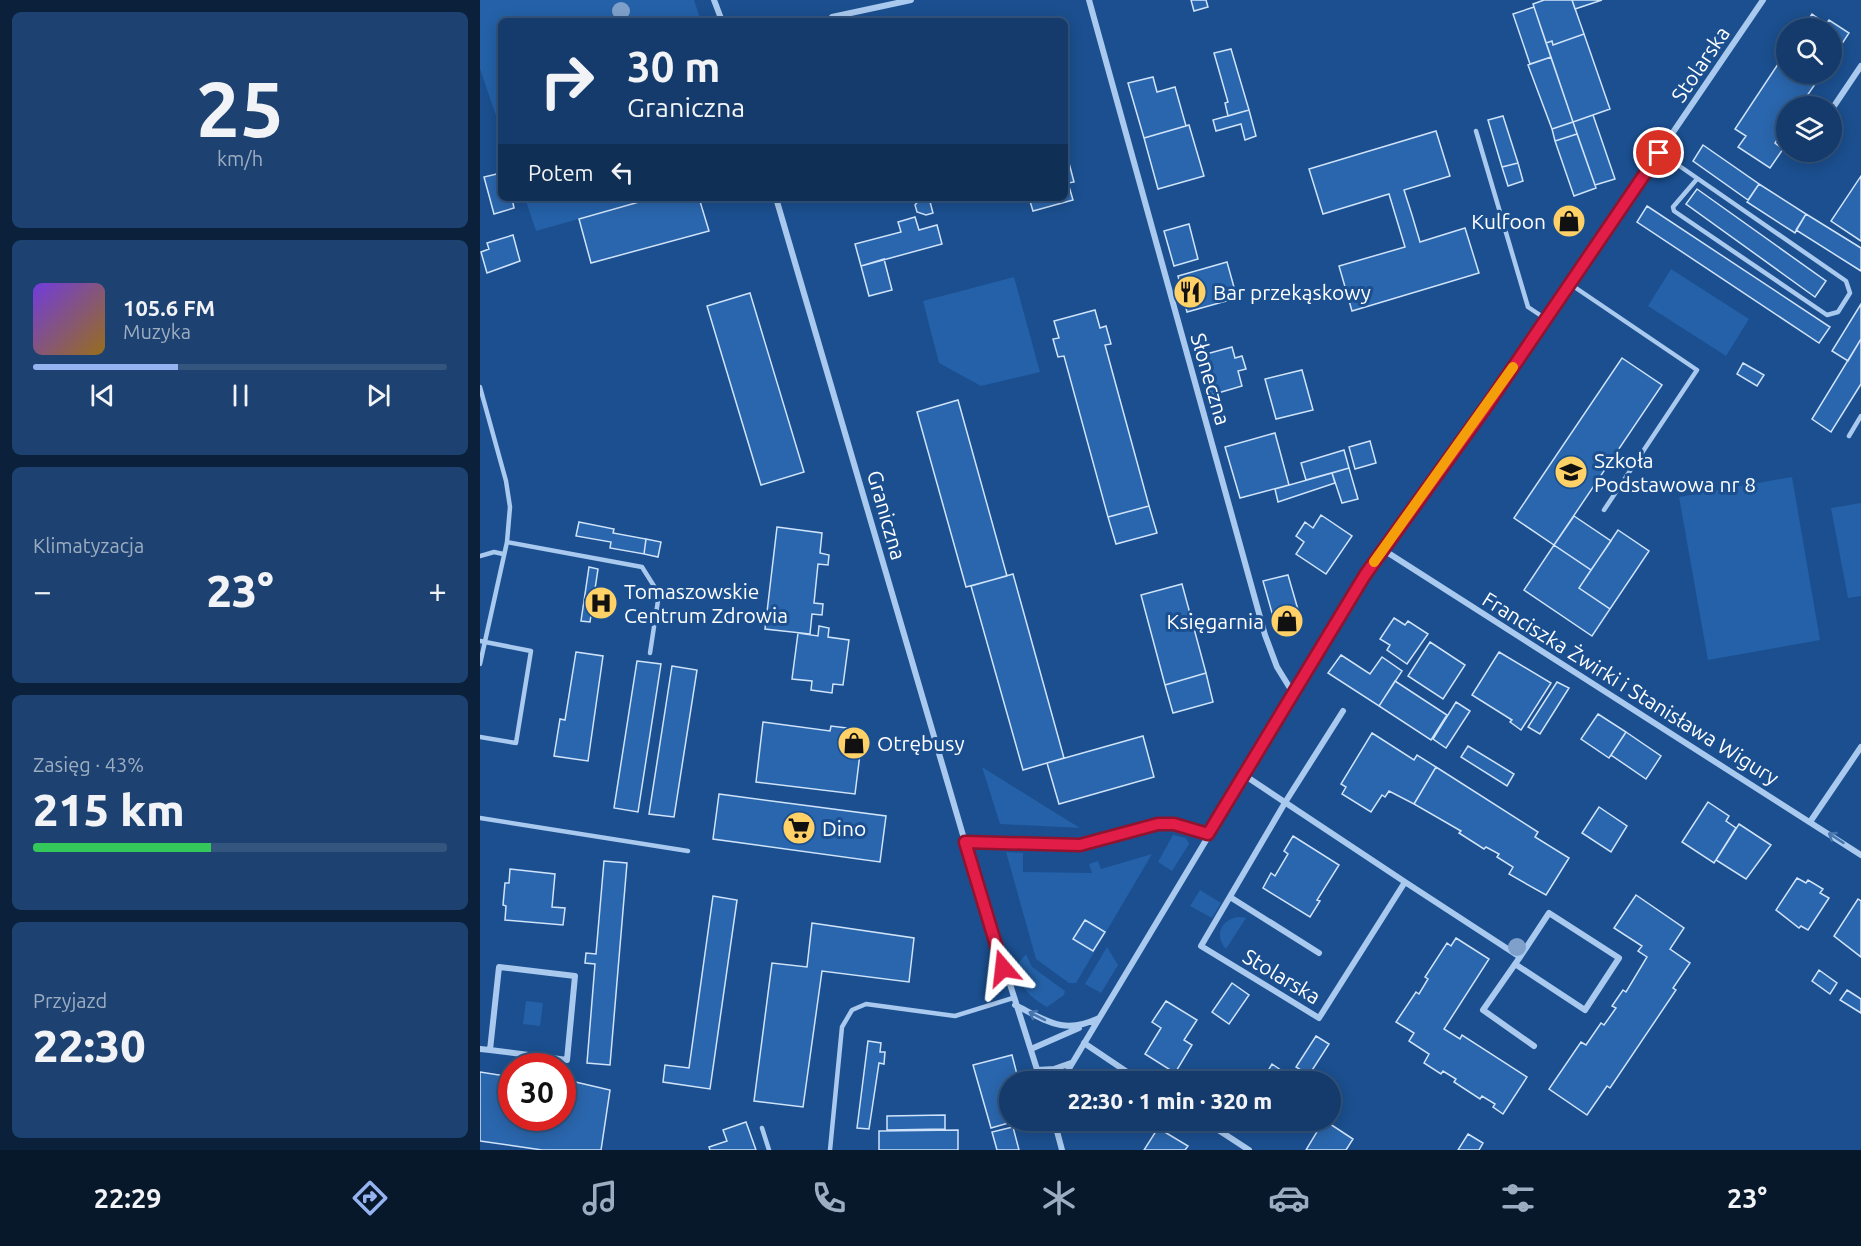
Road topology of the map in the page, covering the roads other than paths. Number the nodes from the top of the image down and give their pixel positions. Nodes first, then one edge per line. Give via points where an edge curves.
1 (714, 0) edge
2 (911, 0) edge
3 (1089, 0) edge
4 (1763, 0) edge
5 (832, 17) dead end
6 (721, 18) edge
7 (1861, 66) edge
8 (1841, 96) edge
9 (1476, 131) dead end
10 (1659, 153) junction
11 (1697, 179) junction
12 (777, 201) edge
13 (1569, 284) junction
14 (1546, 319) junction
15 (480, 387) edge
16 (1861, 416) edge
17 (1848, 436) dead end
18 (1604, 510) dead end
19 (507, 542) junction
20 (1382, 549) junction
21 (503, 554) junction
22 (480, 556) edge
23 (483, 642) edge
24 (650, 653) dead end
25 (480, 664) edge
26 (1293, 693) junction
27 (1343, 711) dead end
28 (480, 737) edge
29 (1861, 747) edge
30 (1244, 775) junction
31 (1286, 801) junction
32 (480, 818) edge
33 (1810, 822) junction
34 (1208, 834) junction
35 (965, 842) junction
36 (688, 851) dead end
37 (1861, 855) edge
38 (1405, 882) junction
39 (1230, 897) junction
40 (1319, 953) dead end
41 (1520, 957) junction
42 (1515, 964) junction
43 (1014, 1001) junction
44 (1100, 1017) junction
45 (1085, 1025) junction
46 (1084, 1043) junction
47 (1534, 1046) dead end
48 (480, 1049) edge
49 (1031, 1049) junction
50 (490, 1050) junction
51 (1072, 1063) junction
52 (1037, 1070) joint
53 (1067, 1071) edge
54 (1126, 1071) edge
55 (762, 1128) dead end
56 (1057, 1131) edge
57 (1220, 1131) edge
58 (769, 1150) edge
59 (830, 1150) edge
60 (1062, 1150) edge
61 (1250, 1150) edge

1 - 6 street
2 - 5 street
3 - 26 street, Słoneczna via 1265,635 1277,667
4 - 10 street, Stolarska
7 - 8 street
9 - 14 lane via 1528,307
10 - 11 lane
10 - 13 street, Stolarska
11 - 11 lane via 1846,281 1850,293 1838,312 1827,315 1674,211
12 - 35 street, Graniczna
13 - 14 street, Stolarska
13 - 18 lane via 1697,370
14 - 20 street, Stolarska
15 - 19 lane via 506,481 510,507
16 - 17 lane
19 - 21 lane
19 - 24 lane via 642,567 658,594
20 - 26 street, Stolarska
20 - 33 street, Franciszka Żwirki i Stanisława Wigury
21 - 22 lane
21 - 23 lane
23 - 25 lane
23 - 28 lane via 531,651 516,743
26 - 30 street, Stolarska
27 - 31 street, Stolarska
29 - 33 street
30 - 31 street
30 - 34 street, Stolarska
31 - 38 street
31 - 39 street, Stolarska
32 - 36 lane
37 -> 33 street, Franciszka Żwirki i Stanisława Wigury
34 - 35 street via 1174,824 1158,824 1080,845
34 - 44 street, Stolarska
35 - 43 street, Graniczna
38 - 39 street, Stolarska via 1319,1018 1201,946
38 - 41 street
39 - 40 street, Stolarska
41 - 42 street
41 - 42 street via 1549,913 1619,958 1585,1010
42 - 47 street via 1483,1010
45 -> 43 street via 1070,1028 1052,1023
43 - 49 street, Graniczna
43 - 59 lane via 955,1016 866,1004 852,1010 842,1027
44 - 45 street
44 - 46 street, Stolarska
45 - 49 street
46 - 51 street, Stolarska
46 - 54 street
48 - 50 street
49 - 52 street, Graniczna
50 - 50 street via 567,1059 575,976 499,967
51 - 52 street
51 - 53 street, Stolarska
55 - 58 lane
56 - 60 street
57 - 61 street

